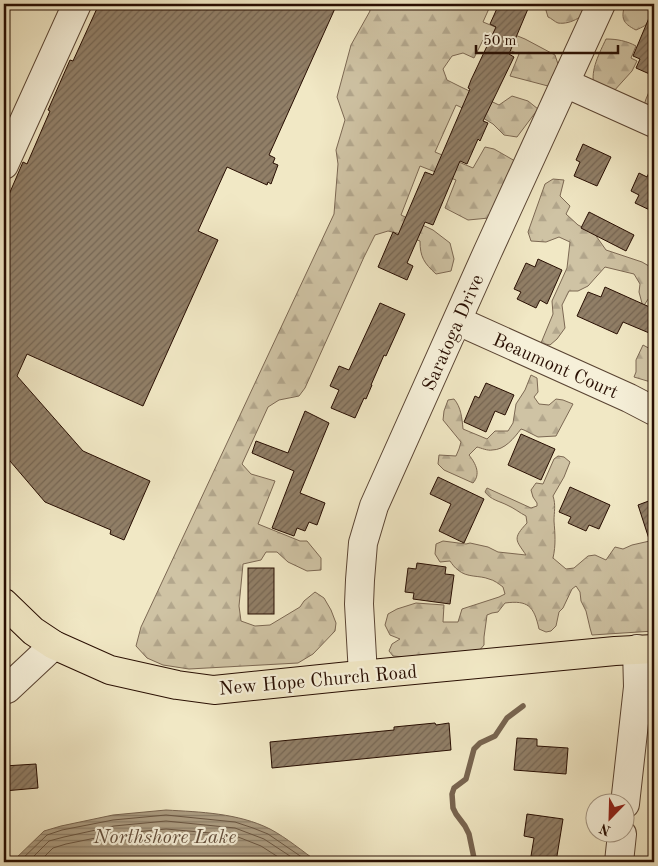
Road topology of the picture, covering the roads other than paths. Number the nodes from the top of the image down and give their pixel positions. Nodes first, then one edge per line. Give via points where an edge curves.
1 (77, 4) edge
2 (601, 4) edge
3 (565, 83) junction
4 (654, 124) edge
5 (4, 165) edge
6 (458, 321) junction
7 (654, 411) edge
8 (4, 603) edge
9 (54, 644) junction
10 (646, 649) edge
11 (363, 675) junction
12 (4, 690) edge
13 (626, 794) edge
14 (621, 844) edge
15 (619, 862) edge

1 - 5 street
2 - 3 street, Saratoga Drive
3 - 4 street
3 - 6 street, Saratoga Drive
6 - 7 street, Beaumont Court
6 - 11 street, Saratoga Drive via 374,506 363,543 359,604
8 - 9 main road, New Hope Church Road via 33,631
9 - 11 main road, New Hope Church Road via 110,670 214,690
9 - 12 street
10 - 11 main road, New Hope Church Road
10 - 13 street via 638,687
14 - 15 street

